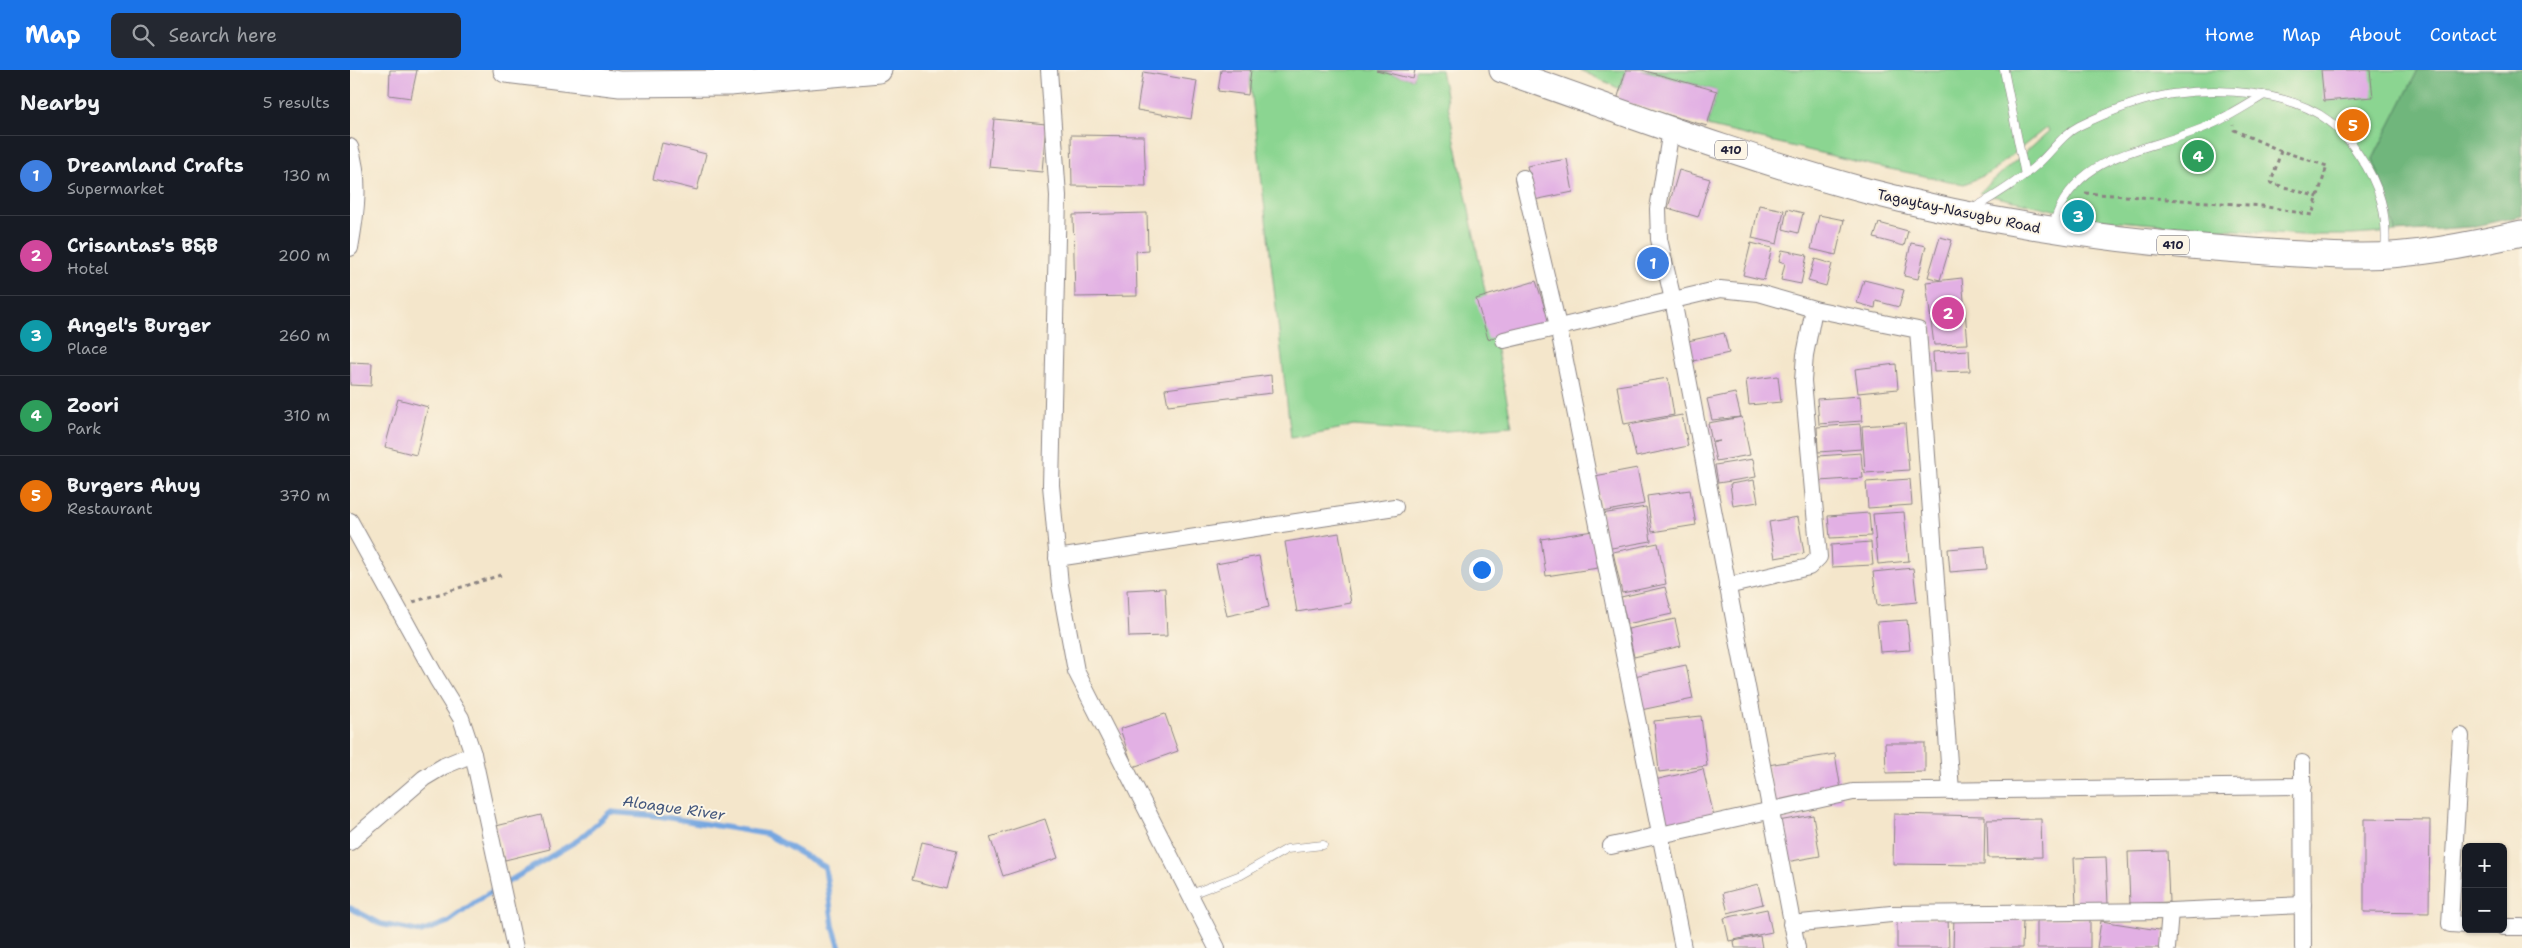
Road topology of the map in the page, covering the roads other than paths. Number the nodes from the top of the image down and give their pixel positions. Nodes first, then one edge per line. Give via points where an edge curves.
1 (506, 70) edge
2 (879, 70) edge
3 (1049, 70) edge
4 (1502, 70) edge
5 (2004, 70) edge
6 (2264, 95) junction
7 (1671, 130) junction
8 (350, 147) edge
9 (2025, 175) junction
10 (1523, 178) dead end
11 (1964, 214) junction
12 (2051, 231) junction
13 (2522, 233) edge
14 (350, 248) edge
15 (2385, 255) junction
16 (1673, 300) junction
17 (1814, 309) junction
18 (1558, 326) junction
19 (1504, 340) dead end
20 (1395, 506) dead end
21 (351, 524) edge
22 (1057, 558) junction
23 (1727, 586) junction
24 (2461, 736) dead end
25 (473, 754) junction
26 (2302, 763) dead end
27 (2303, 786) junction
28 (1951, 791) junction
29 (1770, 810) junction
30 (1660, 836) junction
31 (350, 842) edge
32 (1323, 845) dead end
33 (1611, 846) dead end
34 (1190, 894) junction
35 (2303, 905) junction
36 (2170, 911) junction
37 (1791, 924) junction
38 (2462, 925) edge
39 (2507, 926) edge
40 (2522, 927) edge
41 (515, 948) edge
42 (1217, 948) edge
43 (1684, 948) edge
44 (1796, 948) edge
45 (2167, 948) edge
46 (2303, 948) edge

1 - 2 main road via 638,84 739,83
3 - 22 street via 1058,196 1051,485
4 - 7 main road, Tagaytay-Nasugbu Road / 410
5 - 9 lane
6 - 9 lane via 2202,92 2172,94 2139,102 2077,127
6 - 12 lane via 2210,126 2127,152 2101,165 2067,191 2058,206
6 - 15 lane via 2312,110 2346,135 2379,191 2384,208
7 - 11 main road, Tagaytay-Nasugbu Road / 410 via 1864,190
7 - 16 street via 1658,209 1659,239
8 - 14 street via 358,204
9 - 11 lane via 2010,188
10 - 18 street
11 - 12 main road, Tagaytay-Nasugbu Road / 410
12 - 15 main road, Tagaytay-Nasugbu Road / 410 via 2248,251
13 - 15 main road, Tagaytay-Nasugbu Road / 410 via 2442,249
16 - 17 street via 1720,289 1742,290
16 - 18 street
16 - 23 street
17 - 23 street via 1803,381 1819,557 1809,567
17 - 28 street via 1918,330
18 - 19 street
18 - 30 street
20 - 22 street
21 - 25 street via 461,718
22 - 34 street via 1076,671
23 - 29 street
24 - 38 street via 2450,924
25 - 31 street via 424,778
25 - 41 street
26 - 27 street
27 - 28 street
27 - 35 street
28 - 29 street via 1853,792
29 - 30 street
29 - 37 street
30 - 33 street
30 - 43 street
32 - 34 lane via 1287,849 1241,875
34 - 42 street
35 - 36 street
35 - 46 street
36 - 37 street via 1891,914
36 - 45 street
37 - 44 street
39 - 40 street

